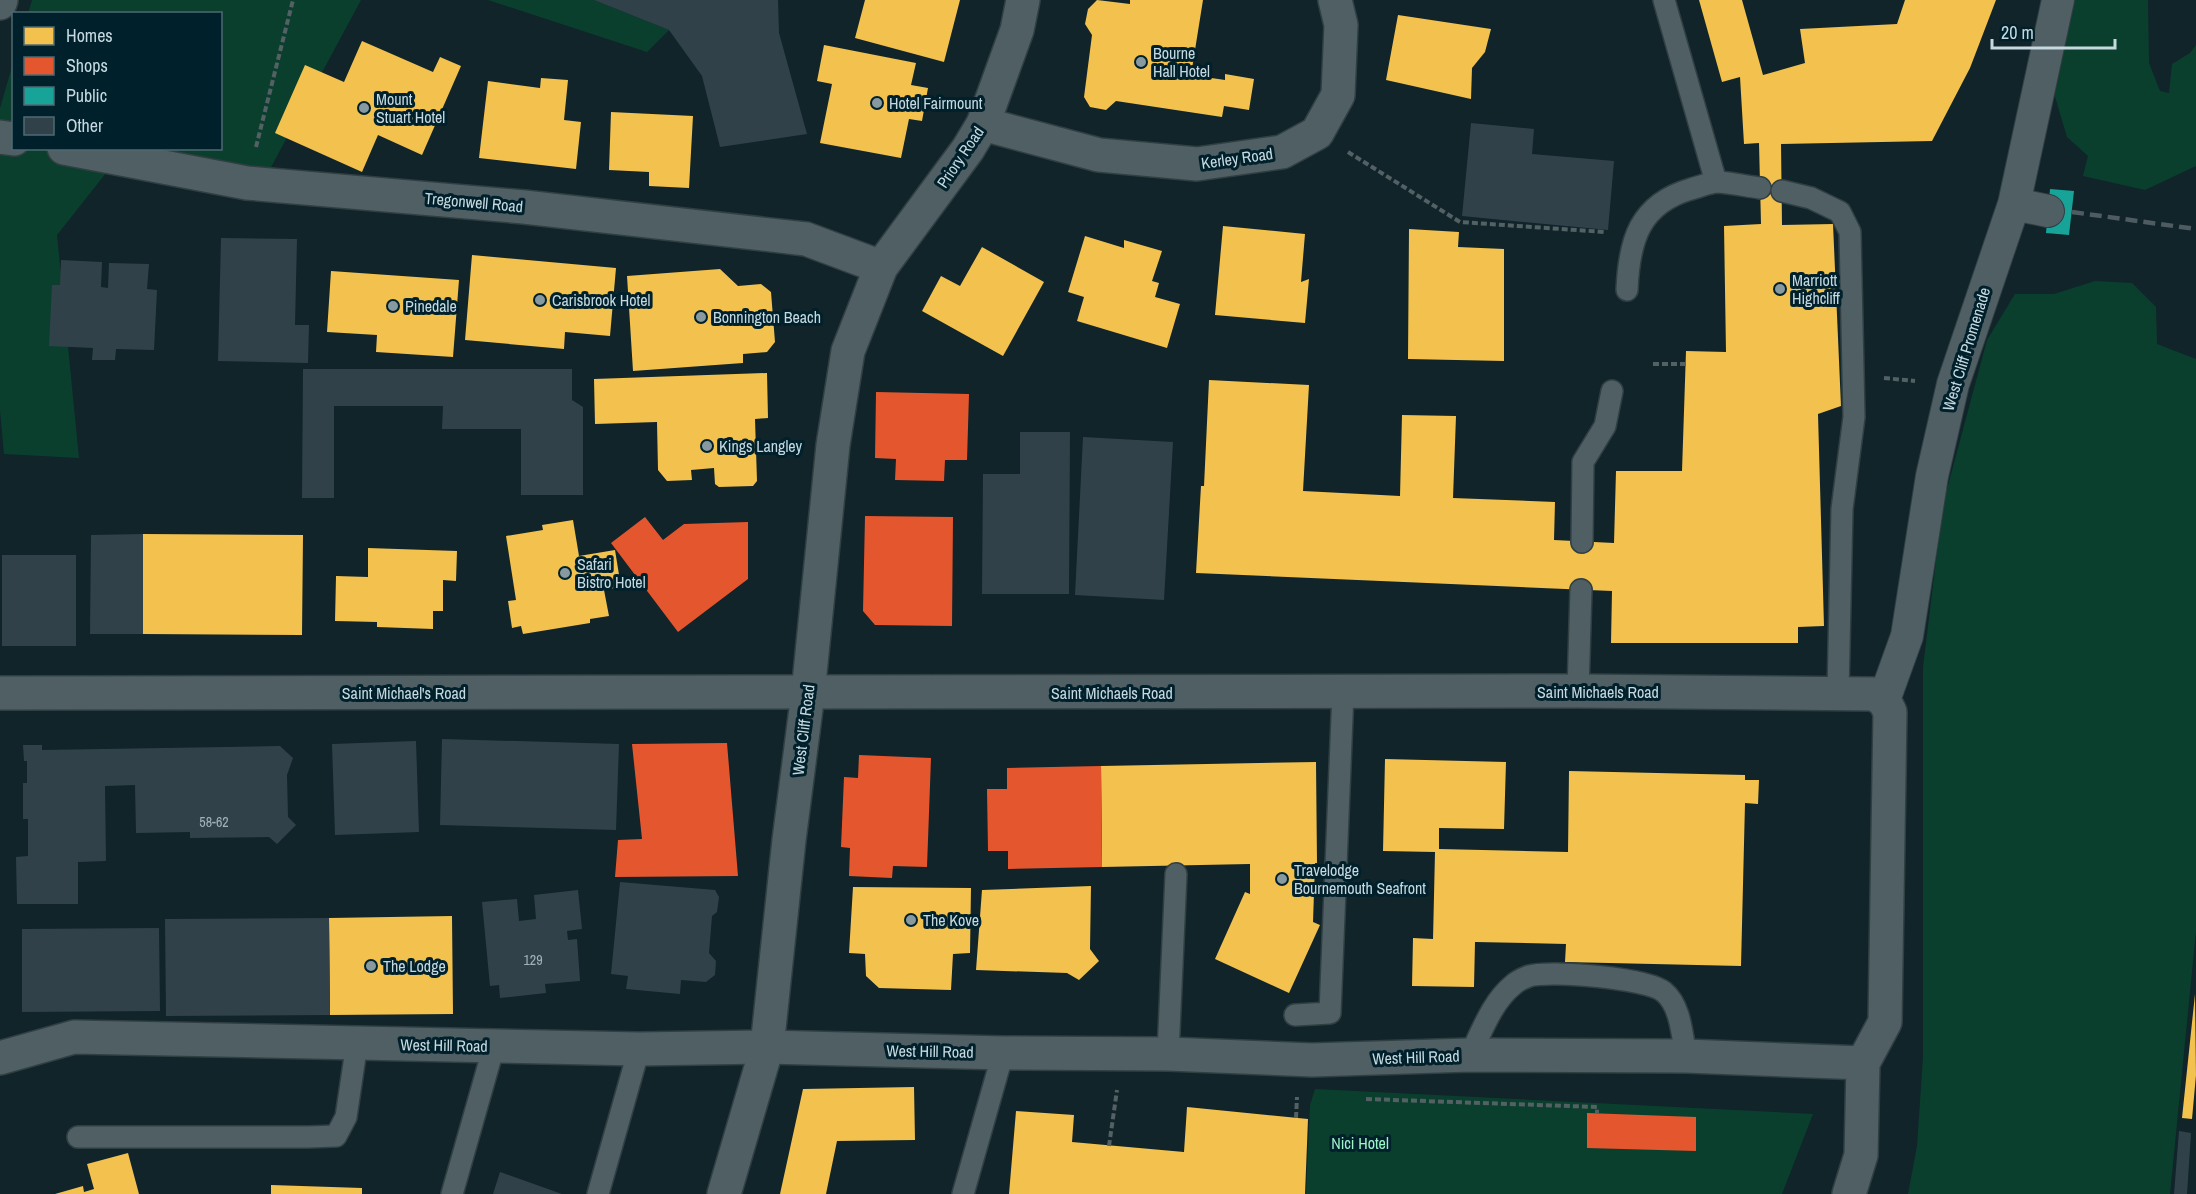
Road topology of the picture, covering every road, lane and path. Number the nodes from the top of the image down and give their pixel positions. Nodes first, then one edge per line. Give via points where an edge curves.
1 (293, 0) edge
2 (1023, 0) edge
3 (1335, 0) edge
4 (1664, 0) edge
5 (2058, 0) edge
6 (983, 124) junction
7 (1317, 132) junction
8 (75, 150) edge
9 (1716, 182) junction
10 (248, 183) junction
11 (1760, 188) dead end
12 (1782, 191) dead end
13 (2014, 204) junction
14 (2048, 211) dead end
15 (1635, 234) junction
16 (881, 267) junction
17 (1627, 290) dead end
18 (1653, 364) dead end
19 (1686, 364) dead end
20 (1890, 378) dead end
21 (1920, 382) dead end
22 (1612, 391) dead end
23 (1582, 542) dead end
24 (1581, 590) dead end
25 (1578, 691) junction
26 (1343, 692) junction
27 (0, 693) edge
28 (808, 693) junction
29 (1838, 693) junction
30 (1884, 700) junction
31 (1176, 874) dead end
32 (1295, 1015) dead end
33 (357, 1043) junction
34 (494, 1046) junction
35 (767, 1047) junction
36 (639, 1049) junction
37 (1003, 1053) junction
38 (1122, 1053) junction
39 (1168, 1054) junction
40 (1470, 1055) junction
41 (1686, 1056) junction
42 (0, 1058) edge
43 (1312, 1060) junction
44 (1863, 1063) junction
45 (1358, 1099) dead end
46 (1597, 1113) dead end
47 (1296, 1118) dead end
48 (78, 1137) dead end
49 (1109, 1146) dead end
50 (452, 1194) edge
51 (598, 1194) edge
52 (724, 1194) edge
53 (963, 1194) edge
54 (1850, 1194) edge

1 - 10 path
2 - 6 street, Priory Road via 1017,30
3 - 7 street via 1341,25 1338,95
4 - 9 lane
5 - 13 street, West Cliff Promenade
6 - 7 street, Kerley Road via 1099,155 1197,164 1282,152
6 - 16 street, Priory Road
7 - 15 path via 1460,222
8 - 10 street, Tregonwell Road
9 - 11 lane
9 - 15 lane via 1673,194 1650,213
10 - 16 street, Tregonwell Road via 524,207 806,239
12 - 29 lane via 1811,198 1840,213 1850,232 1854,417 1842,509
13 - 14 street
13 - 30 street, West Cliff Promenade via 1953,384 1932,476 1907,636
15 - 17 lane via 1628,261
16 - 28 street, West Cliff Road via 848,351 833,445
18 - 19 path
20 - 21 path
22 - 23 lane via 1605,426 1583,462
24 - 25 lane
25 - 26 street, Saint Michaels Road
25 - 29 street, Saint Michaels Road
26 - 28 street, Saint Michaels Road
26 - 32 lane via 1330,1013
27 - 28 street, Saint Michael's Road
28 - 35 street, West Cliff Road
29 - 30 street, Saint Michaels Road via 1874,694
30 - 44 street via 1890,712 1885,1022
31 - 39 lane
33 - 34 street, West Hill Road
33 - 42 street, West Hill Road via 74,1037
33 - 48 lane via 346,1117 336,1136
34 - 36 street, West Hill Road
34 - 50 lane
35 - 36 street, West Hill Road
35 - 37 street, West Hill Road
35 - 52 street, West Cliff Road
36 - 51 lane
37 - 38 street, West Hill Road
37 - 53 lane
38 - 39 street, West Hill Road
38 - 49 path
39 - 43 street, West Hill Road
40 - 41 street, West Hill Road
40 - 41 lane via 1493,1008 1513,985 1529,976 1557,974 1634,981 1664,991 1677,1012
40 - 43 street, West Hill Road
41 - 44 street, West Hill Road
43 - 47 path via 1310,1097 1297,1097
44 - 54 street via 1861,1155
45 - 46 path via 1598,1107

